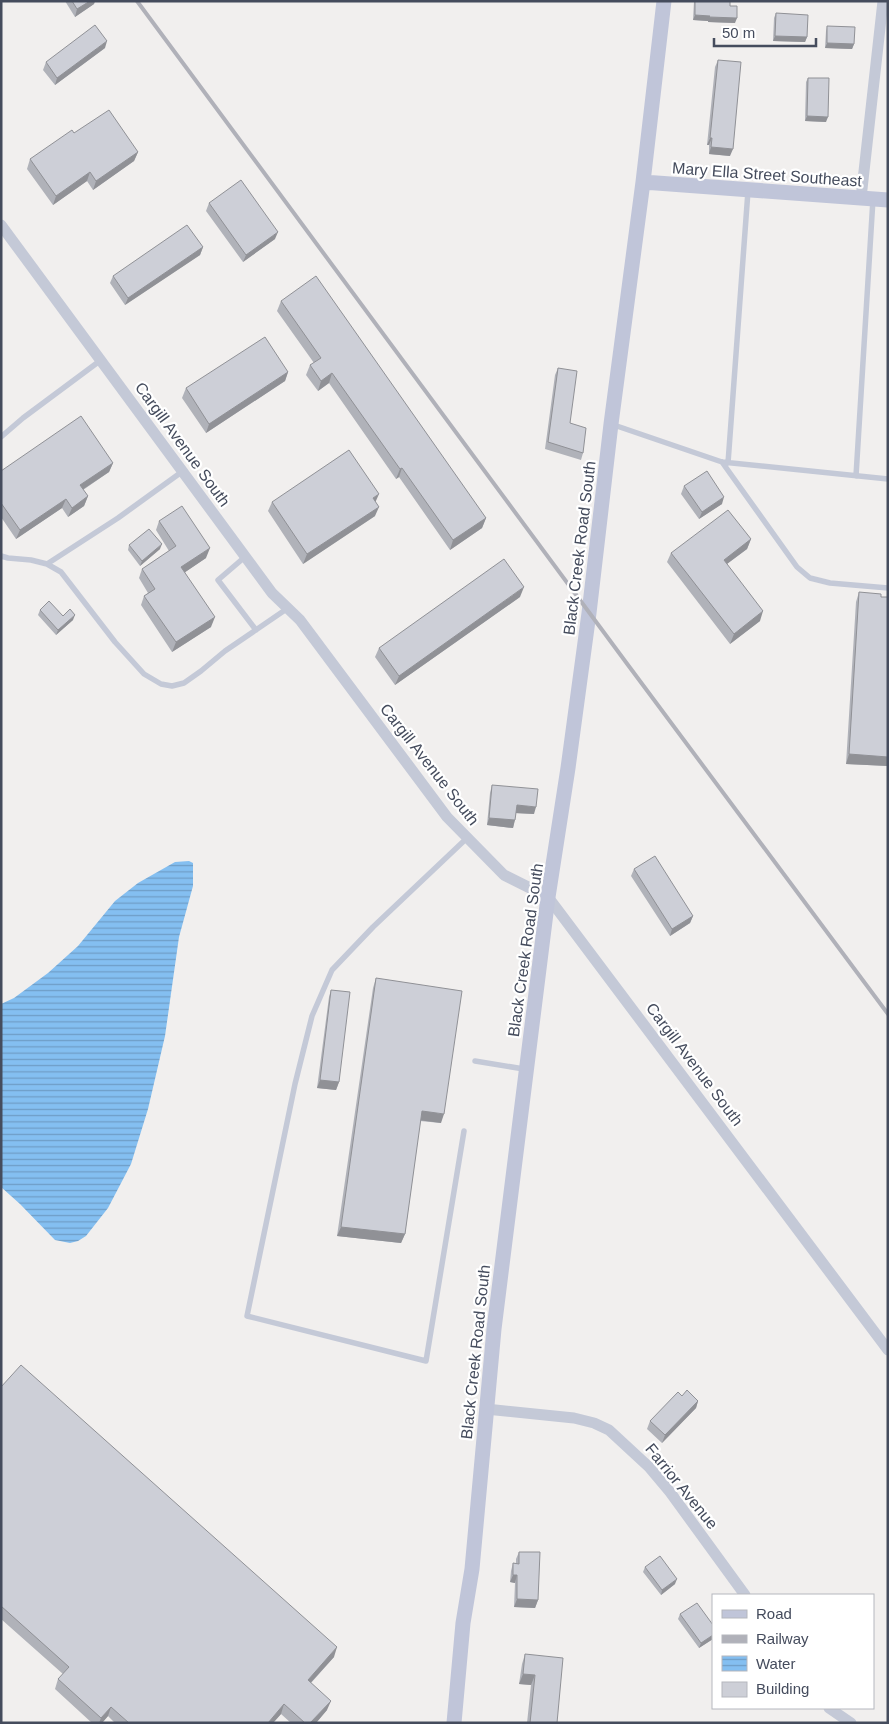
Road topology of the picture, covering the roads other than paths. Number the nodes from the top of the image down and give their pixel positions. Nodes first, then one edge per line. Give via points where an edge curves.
1 (664, 1) edge
2 (883, 1) edge
3 (644, 182) junction
4 (748, 189) junction
5 (874, 199) edge
6 (1, 225) edge
7 (100, 360) junction
8 (611, 424) junction
9 (1, 438) edge
10 (725, 463) junction
11 (183, 471) junction
12 (856, 476) junction
13 (888, 479) edge
14 (1, 556) edge
15 (246, 556) junction
16 (47, 564) junction
17 (888, 588) edge
18 (288, 608) junction
19 (256, 630) junction
20 (467, 838) junction
21 (548, 897) junction
22 (475, 1061) dead end
23 (526, 1070) junction
24 (464, 1131) dead end
25 (888, 1350) edge
26 (486, 1409) junction
27 (744, 1594) edge
28 (830, 1709) edge
29 (454, 1723) edge
30 (851, 1723) edge

1 - 3 street, Black Creek Road South
2 - 5 street
3 - 4 street, Mary Ella Street Southeast
3 - 8 street, Black Creek Road South
4 - 5 street, Mary Ella Street Southeast
4 - 10 lane
5 - 12 lane
6 - 7 street, Cargill Avenue South
7 - 9 lane
7 - 11 street, Cargill Avenue South
8 - 10 lane
8 - 21 street, Black Creek Road South via 589,613
10 - 12 lane
10 - 17 lane via 797,567 810,578 830,584
11 - 15 street, Cargill Avenue South
11 - 16 lane
12 - 13 lane
14 - 16 lane
15 - 18 street, Cargill Avenue South via 272,593
15 - 19 lane via 218,580
16 - 19 lane via 61,572 144,674 161,684 184,683
18 - 19 lane
18 - 20 street, Cargill Avenue South via 430,796
20 - 21 street, Cargill Avenue South via 504,875
20 - 24 lane via 332,970 312,1016 295,1084 247,1316 426,1361
21 - 23 street, Black Creek Road South
21 - 25 street, Cargill Avenue South
22 - 23 lane
23 - 26 street, Black Creek Road South
26 - 27 street, Farrior Avenue via 574,1418 609,1430 649,1467 670,1492
26 - 29 street, Black Creek Road South
28 - 30 street

